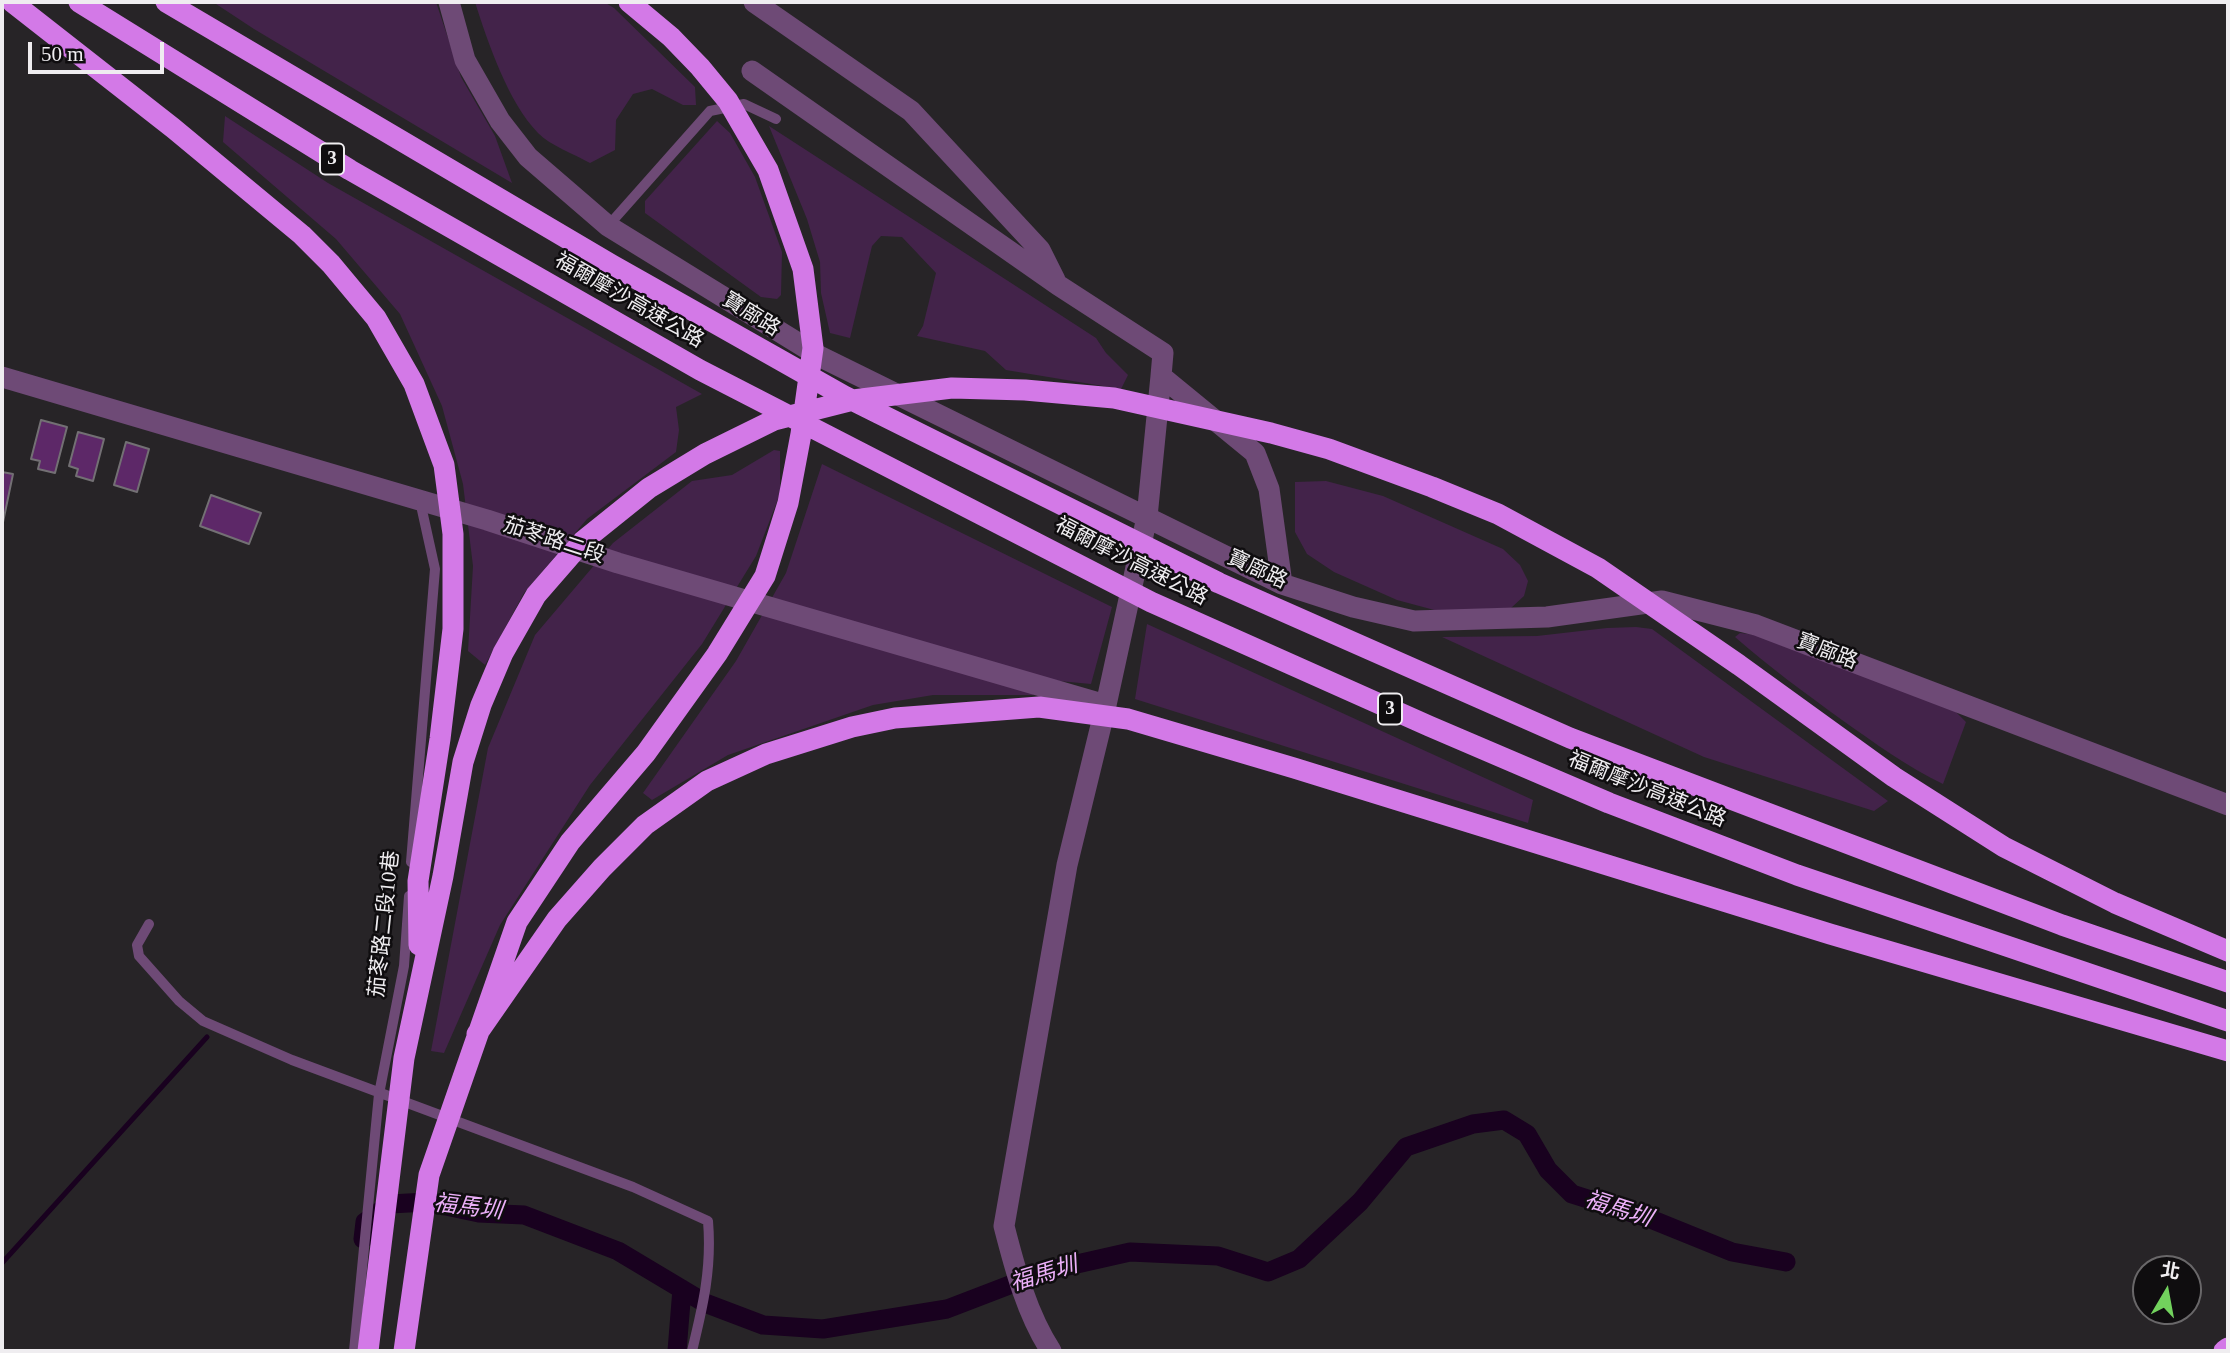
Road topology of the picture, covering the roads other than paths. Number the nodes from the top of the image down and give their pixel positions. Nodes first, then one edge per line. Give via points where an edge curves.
1 (12, 2) edge
2 (79, 2) edge
3 (166, 2) edge
4 (449, 2) edge
5 (629, 2) edge
6 (754, 2) edge
7 (752, 71) dead end
8 (776, 119) dead end
9 (608, 226) junction
10 (1058, 285) junction
11 (1161, 376) junction
12 (2, 377) edge
13 (420, 501) junction
14 (1147, 517) junction
15 (1282, 584) junction
16 (1106, 705) junction
17 (2228, 805) edge
18 (149, 924) dead end
19 (2228, 951) edge
20 (419, 982) junction
21 (2228, 982) edge
22 (2228, 1021) edge
23 (477, 1034) junction
24 (2228, 1051) edge
25 (379, 1094) junction
26 (2228, 1348) edge
27 (354, 1351) edge
28 (368, 1351) edge
29 (404, 1351) edge
30 (692, 1351) edge
31 (1051, 1351) edge
32 (2224, 1351) edge

1 - 20 highway via 302,235 376,318 414,384 444,465 453,534 453,629 418,881
2 - 22 highway, 福爾摩沙高速公路 / 3 via 350,170 700,370 1151,602 1609,803 1797,875
3 - 21 highway, 福爾摩沙高速公路 / 3 via 844,396 1219,583 1570,738 2062,925
4 - 9 street, 寶廍路 via 465,60 500,121 528,157
5 - 23 highway via 671,37 721,93 768,170 803,269 813,348 788,503 765,576 702,676 646,753 570,842 517,922
6 - 10 street via 911,111 1040,250
7 - 10 street
8 - 9 lane via 744,104 710,111
9 - 14 street, 寶廍路 via 819,356
10 - 11 street via 1163,353
11 - 14 street
11 - 15 street via 1255,453 1269,489
12 - 13 street, 茄苳路二段
13 - 16 street, 茄苳路二段
13 - 25 lane, 茄苳路二段10巷 via 435,569 404,966
14 - 15 street, 寶廍路
14 - 16 street
15 - 17 street, 寶廍路 via 1414,621 1547,617 1662,601 1756,625
16 - 31 street via 1067,865 1004,1226 1038,1330
18 - 25 lane via 137,946 139,956 203,1021
19 - 20 highway via 2115,903 2004,847 1894,777 1598,568 1498,514 1329,449 1186,412 1114,398 951,388 853,400 774,420 649,488 583,541 536,595 503,653 481,705 463,762
20 - 28 highway via 404,1058
23 - 24 highway via 557,919 602,868 645,825 706,781 765,754 852,727 895,718 1039,708 1128,719
23 - 29 highway via 429,1175
25 - 27 lane, 茄苳路二段10巷
25 - 30 lane via 633,1187 708,1222 708,1283
26 - 32 highway

